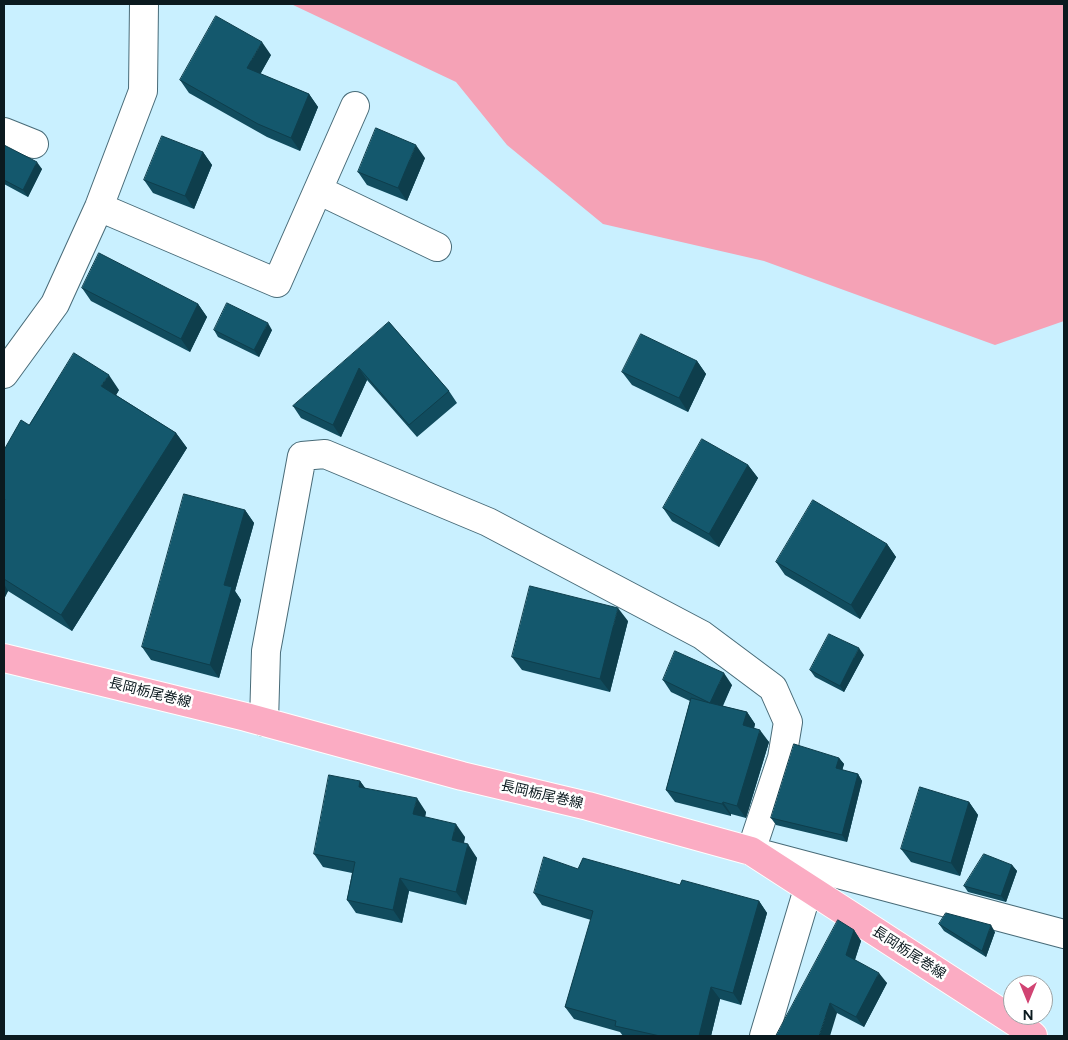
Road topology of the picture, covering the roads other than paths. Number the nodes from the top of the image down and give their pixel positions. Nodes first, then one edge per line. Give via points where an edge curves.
1 (144, 4) edge
2 (355, 106) dead end
3 (4, 132) edge
4 (34, 144) dead end
5 (318, 190) junction
6 (99, 207) junction
7 (437, 247) dead end
8 (4, 374) edge
9 (4, 658) edge
10 (264, 722) junction
11 (751, 851) junction
12 (808, 890) junction
13 (1064, 934) edge
14 (764, 1036) edge
15 (1034, 1036) edge

1 - 6 street via 143,91
2 - 5 street
3 - 4 street
5 - 6 street via 277,283
5 - 7 street
6 - 8 street via 56,304
9 - 10 main road, 長岡栃尾巻線
10 - 11 main road, 長岡栃尾巻線
10 - 11 street via 266,651 302,456 325,454 488,522 702,634 773,688 788,722 782,758
11 - 12 main road, 長岡栃尾巻線
11 - 13 street
12 - 14 street
12 - 15 main road, 長岡栃尾巻線

